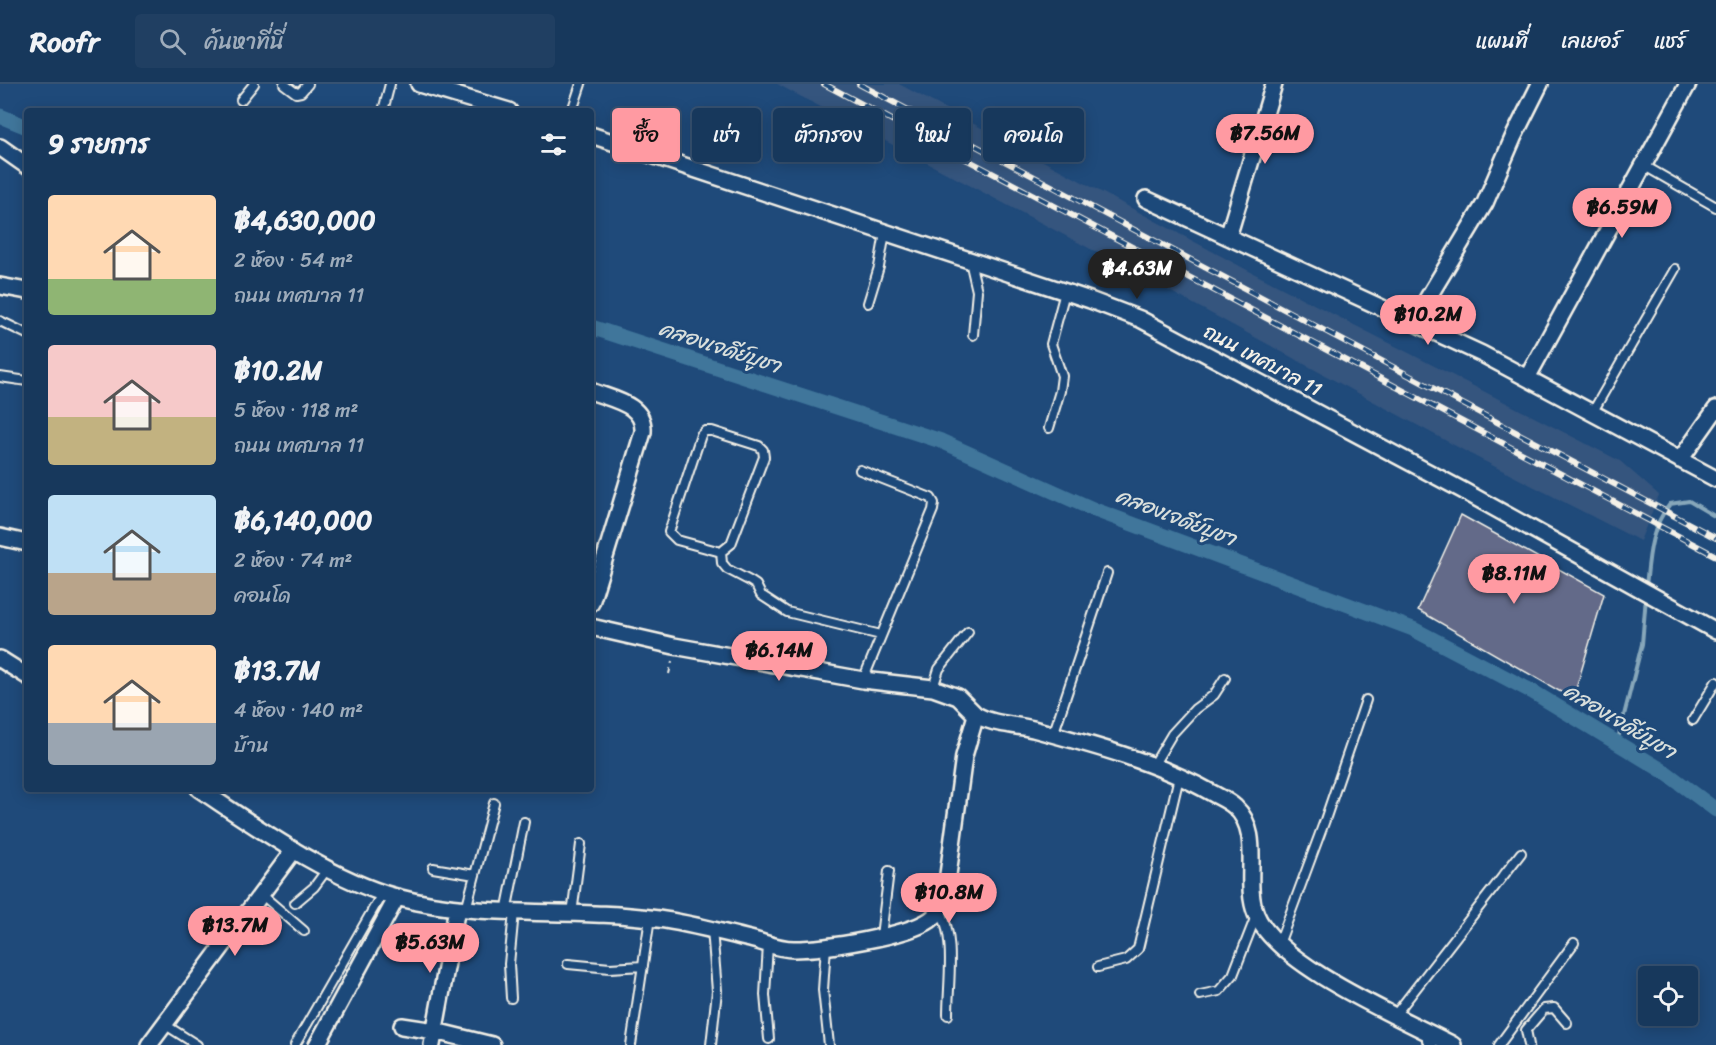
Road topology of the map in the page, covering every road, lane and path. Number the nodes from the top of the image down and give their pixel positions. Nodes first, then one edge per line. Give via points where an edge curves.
1 (254, 84) edge
2 (284, 84) edge
3 (308, 84) edge
4 (390, 84) edge
5 (419, 84) edge
6 (580, 84) edge
7 (1274, 84) edge
8 (1540, 84) edge
9 (1688, 84) edge
10 (241, 100) dead end
11 (384, 108) edge
12 (499, 108) edge
13 (573, 108) edge
14 (594, 136) edge
15 (0, 147) edge
16 (24, 164) edge
17 (1643, 165) junction
18 (1146, 199) dead end
19 (1716, 207) edge
20 (885, 233) junction
21 (1228, 237) junction
22 (970, 261) junction
23 (1675, 269) dead end
24 (0, 286) edge
25 (24, 290) edge
26 (1065, 292) junction
27 (868, 303) dead end
28 (0, 321) edge
29 (1414, 321) junction
30 (24, 333) edge
31 (973, 335) dead end
32 (0, 377) edge
33 (1527, 378) junction
34 (24, 381) edge
35 (594, 392) edge
36 (1716, 410) edge
37 (1592, 413) junction
38 (1049, 428) dead end
39 (1680, 460) junction
40 (860, 470) dead end
41 (1716, 479) edge
42 (0, 537) edge
43 (24, 542) edge
44 (720, 552) junction
45 (1107, 573) dead end
46 (594, 593) edge
47 (594, 628) edge
48 (1716, 631) edge
49 (968, 632) dead end
50 (880, 635) junction
51 (0, 659) edge
52 (24, 674) edge
53 (1225, 678) dead end
54 (863, 680) junction
55 (1716, 682) edge
56 (933, 688) junction
57 (1366, 700) dead end
58 (976, 715) junction
59 (1693, 720) dead end
60 (1053, 735) junction
61 (1152, 767) junction
62 (1179, 777) junction
63 (204, 792) edge
64 (494, 803) dead end
65 (524, 822) dead end
66 (581, 844) dead end
67 (294, 850) junction
68 (1521, 852) dead end
69 (328, 868) junction
70 (433, 868) dead end
71 (889, 871) dead end
72 (475, 875) junction
73 (261, 894) junction
74 (390, 895) junction
75 (295, 903) dead end
76 (462, 908) junction
77 (940, 910) junction
78 (510, 912) junction
79 (572, 914) junction
80 (1256, 916) junction
81 (650, 918) junction
82 (712, 929) junction
83 (304, 931) dead end
84 (881, 936) junction
85 (1574, 943) dead end
86 (768, 945) junction
87 (826, 946) junction
88 (1279, 946) junction
89 (568, 964) dead end
90 (643, 966) junction
91 (1098, 967) dead end
92 (1200, 995) dead end
93 (511, 998) dead end
94 (948, 1015) dead end
95 (1395, 1015) junction
96 (1567, 1023) dead end
97 (164, 1024) junction
98 (402, 1026) dead end
99 (434, 1038) edge
100 (769, 1039) dead end
101 (1428, 1041) edge
102 (149, 1045) edge
103 (197, 1045) edge
104 (295, 1045) edge
105 (317, 1045) edge
106 (492, 1045) edge
107 (632, 1045) edge
108 (711, 1045) edge
109 (829, 1045) edge
110 (1454, 1045) edge
111 (1499, 1045) edge
112 (1529, 1045) edge

1 - 10 lane
2 - 3 lane via 296,93
4 - 11 lane
5 - 12 street
6 - 13 lane
7 - 21 street
8 - 29 street via 1485,203
9 - 17 street
14 - 20 street, ถนน เทศบาล 11
15 - 16 street
17 - 19 lane
17 - 33 street
18 - 21 street
20 - 22 street, ถนน เทศบาล 11
20 - 27 lane
21 - 29 street
22 - 26 street, ถนน เทศบาล 11
22 - 31 lane via 977,291
23 - 37 lane
24 - 25 street
26 - 38 lane via 1051,344 1062,376
26 - 48 street, ถนน เทศบาล 11 via 1162,329 1462,489
28 - 30 lane
29 - 33 street
32 - 34 lane
33 - 37 street
35 - 46 street via 638,410 644,421
36 - 39 street
37 - 39 street
39 - 41 street
40 - 50 lane via 931,498 934,503
42 - 43 street
44 - 44 lane via 731,544 764,457 759,446 705,431 669,532 677,540
44 - 50 lane via 727,569 756,585 761,595 787,612
45 - 60 lane
47 - 54 street
49 - 56 lane via 939,669
50 - 54 lane
51 - 52 street
53 - 61 lane via 1214,695 1172,734
54 - 56 street
55 - 59 lane
56 - 58 street via 958,697
57 - 88 lane
58 - 60 street via 990,723 1017,725
58 - 77 street via 964,756
60 - 61 street
61 - 62 street
62 - 80 street via 1234,806 1246,819 1251,836 1249,891
62 - 91 lane via 1138,949 1126,960
63 - 67 street
64 - 72 lane
65 - 78 lane
66 - 79 lane
67 - 69 street
67 - 73 street
68 - 95 lane
69 - 74 street
69 - 75 lane
70 - 72 lane
71 - 84 lane
72 - 76 lane
73 - 83 lane
73 - 97 street
74 - 76 street
74 - 104 lane
74 - 105 street
76 - 78 street
76 - 99 street
77 - 84 street via 915,927
77 - 94 lane via 946,921 949,951
78 - 79 street
78 - 93 lane
79 - 81 street
80 - 88 street
80 - 92 lane via 1233,975 1219,991
81 - 82 street
81 - 90 lane
82 - 86 street
82 - 108 lane via 717,991
84 - 87 street
85 - 111 lane
86 - 87 street via 779,949
86 - 100 lane via 765,994
87 - 109 lane via 823,990
88 - 95 street via 1326,980
89 - 90 lane
90 - 107 lane
95 - 101 street
96 - 112 lane via 1554,1008 1544,1009 1526,1030
97 - 102 street
97 - 103 lane
98 - 99 street
99 - 106 street
101 - 110 street

